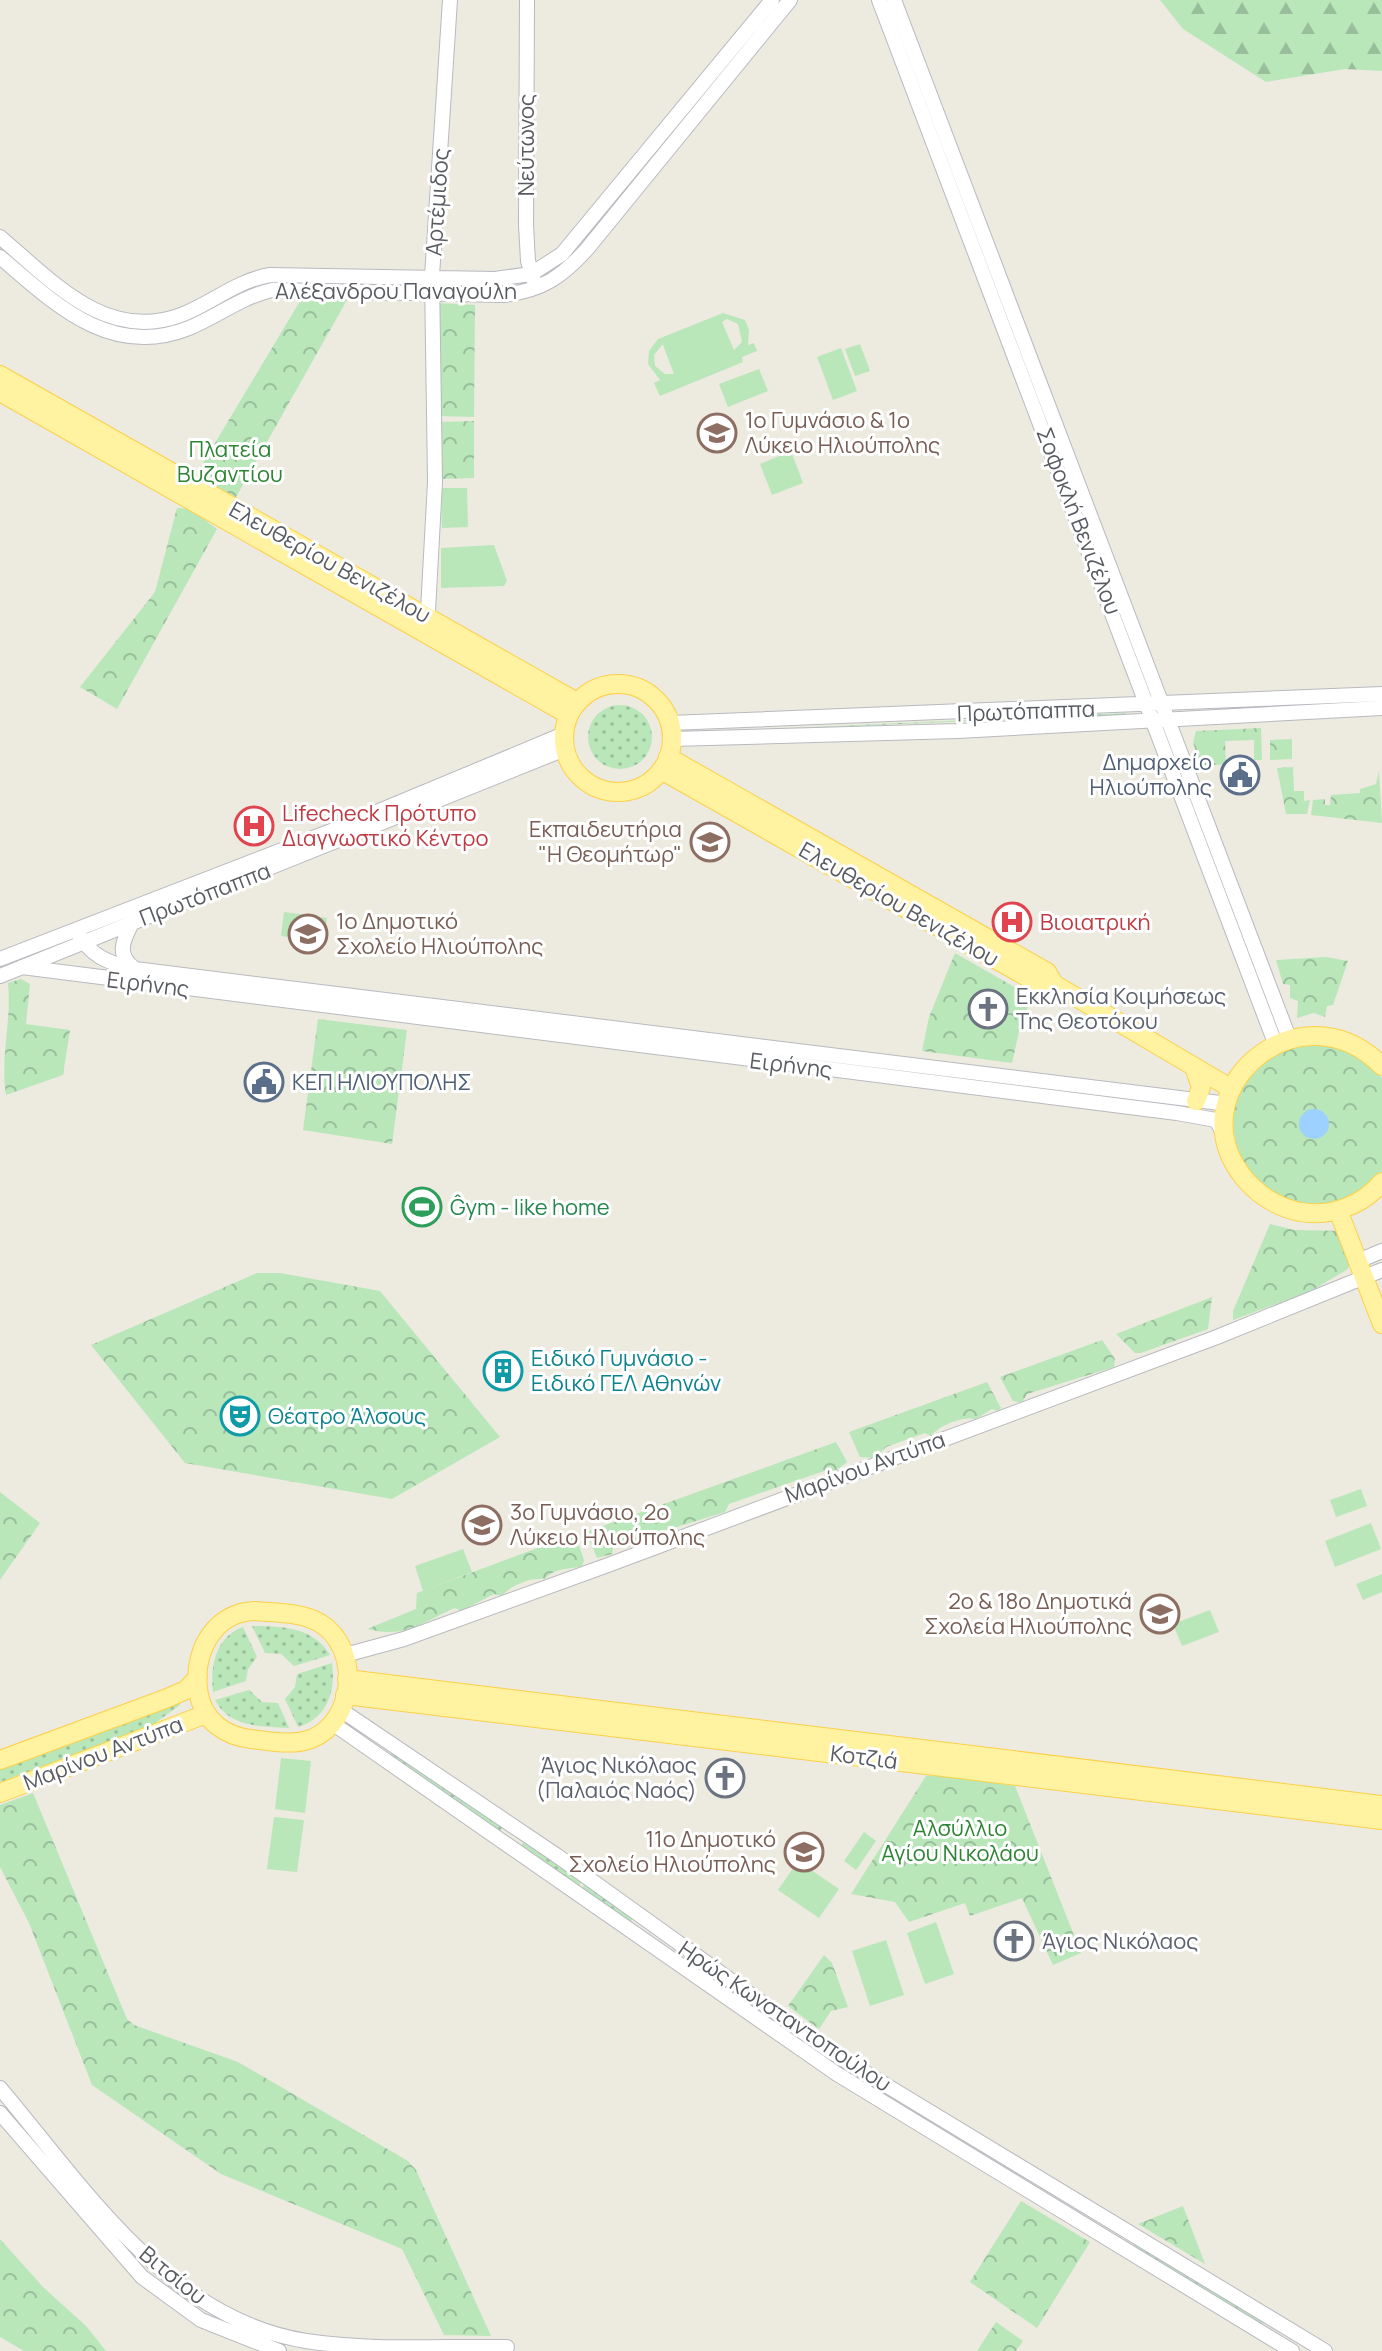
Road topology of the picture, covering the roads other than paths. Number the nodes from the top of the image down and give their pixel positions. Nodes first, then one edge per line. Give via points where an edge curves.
1 (450, 0) edge
2 (527, 0) edge
3 (772, 0) edge
4 (790, 0) edge
5 (879, 0) edge
6 (894, 0) edge
7 (0, 237) edge
8 (0, 257) edge
9 (531, 274) junction
10 (432, 276) junction
11 (536, 289) junction
12 (432, 292) junction
13 (0, 375) edge
14 (0, 392) edge
15 (420, 612) junction
16 (1382, 694) edge
17 (1382, 708) edge
18 (1158, 712) junction
19 (569, 725) junction
20 (668, 747) junction
21 (132, 923) junction
22 (77, 940) junction
23 (0, 959) edge
24 (22, 967) junction
25 (135, 969) junction
26 (0, 976) edge
27 (86, 977) junction
28 (1282, 1040) junction
29 (1382, 1066) edge
30 (1194, 1067) junction
31 (1230, 1096) junction
32 (1196, 1101) junction
33 (1226, 1139) junction
34 (1382, 1182) edge
35 (1344, 1208) junction
36 (1373, 1268) edge
37 (1382, 1324) edge
38 (345, 1655) junction
39 (198, 1677) junction
40 (341, 1702) junction
41 (206, 1714) junction
42 (827, 1745) junction
43 (0, 1760) edge
44 (0, 1793) edge
45 (1382, 1805) edge
46 (1382, 1820) edge
47 (0, 2088) edge
48 (0, 2113) edge
49 (507, 2347) dead end
50 (279, 2351) edge
51 (1292, 2351) edge
52 (1325, 2351) edge

1 - 10 street, Αρτέμιδος
2 - 9 street, Νεύτωνος via 526,224
3 - 9 street, Αλέξανδρου Παναγούλη via 562,254
4 - 11 street, Αλέξανδρου Παναγούλη via 587,249 559,278
5 - 18 street, Σοφοκλή Βενιζέλου
6 - 18 street, Σοφοκλή Βενιζέλου
7 - 10 street, Αλέξανδρου Παναγούλη via 84,305 126,321 181,315 238,284 270,275
8 - 12 street, Αλέξανδρου Παναγούλη via 67,313 125,337 177,332 272,290
9 - 10 street, Αλέξανδρου Παναγούλη via 495,279
9 - 11 street, Νεύτωνος
10 - 12 street, Αρτέμιδος
11 - 12 street, Αλέξανδρου Παναγούλη via 503,295
12 - 15 street, Αρτέμιδος via 435,482
13 - 15 main road, Ελευθερίου Βενιζέλου
14 - 15 main road, Ελευθερίου Βενιζέλου
15 - 19 main road, Ελευθερίου Βενιζέλου
16 - 18 street, Πρωτόπαππα
17 - 18 street, Πρωτόπαππα
18 - 20 street, Πρωτόπαππα via 958,731
18 - 28 street, Σοφοκλή Βενιζέλου
19 - 20 main road via 602,686 632,685 657,700
19 - 20 main road via 580,776 606,790 637,788
19 - 21 street, Πρωτόπαππα
19 - 22 street, Πρωτόπαππα
20 - 30 main road, Ελευθερίου Βενιζέλου via 1041,985 1054,984
21 - 22 street, Πρωτόπαππα
21 - 25 street via 122,949
22 - 23 street
22 - 24 street, Πρωτόπαππα
22 - 25 street, Ειρήνης via 101,959
22 - 27 street, Ειρήνης
24 - 26 street, Πρωτόπαππα
24 - 27 street
25 - 32 street, Ειρήνης
27 - 33 street, Ειρήνης via 1205,1117 1216,1120
28 - 29 main road via 1307,1034 1340,1038
28 - 31 main road via 1243,1070
30 - 31 main road, Ελευθερίου Βενιζέλου
30 - 32 main road via 1201,1087
31 - 32 street, Ειρήνης
31 - 33 main road
33 - 35 main road via 1240,1173 1272,1202 1314,1213
34 - 35 main road
35 - 36 main road
36 - 37 main road
36 - 38 street, Μαρίνου Αντύπα via 1211,1339 608,1565
38 - 39 main road via 336,1638 313,1620 243,1612 223,1621 209,1636
38 - 40 main road
39 - 41 main road
39 - 43 main road, Μαρίνου Αντύπα via 186,1690 165,1699
40 - 41 main road via 310,1739 288,1742 236,1736
40 - 42 main road, Κοτζιά
40 - 51 street, Ηρώς Κωνσταντοπούλου via 837,2074
40 - 52 street, Ηρώς Κωνσταντοπούλου via 837,2055
41 - 44 main road, Μαρίνου Αντύπα
42 - 45 main road, Κοτζιά
42 - 46 main road, Κοτζιά
47 - 49 street, Βιτσίου via 125,2235 171,2280 212,2307 303,2341
48 - 50 street, Βιτσίου via 142,2277 201,2320

